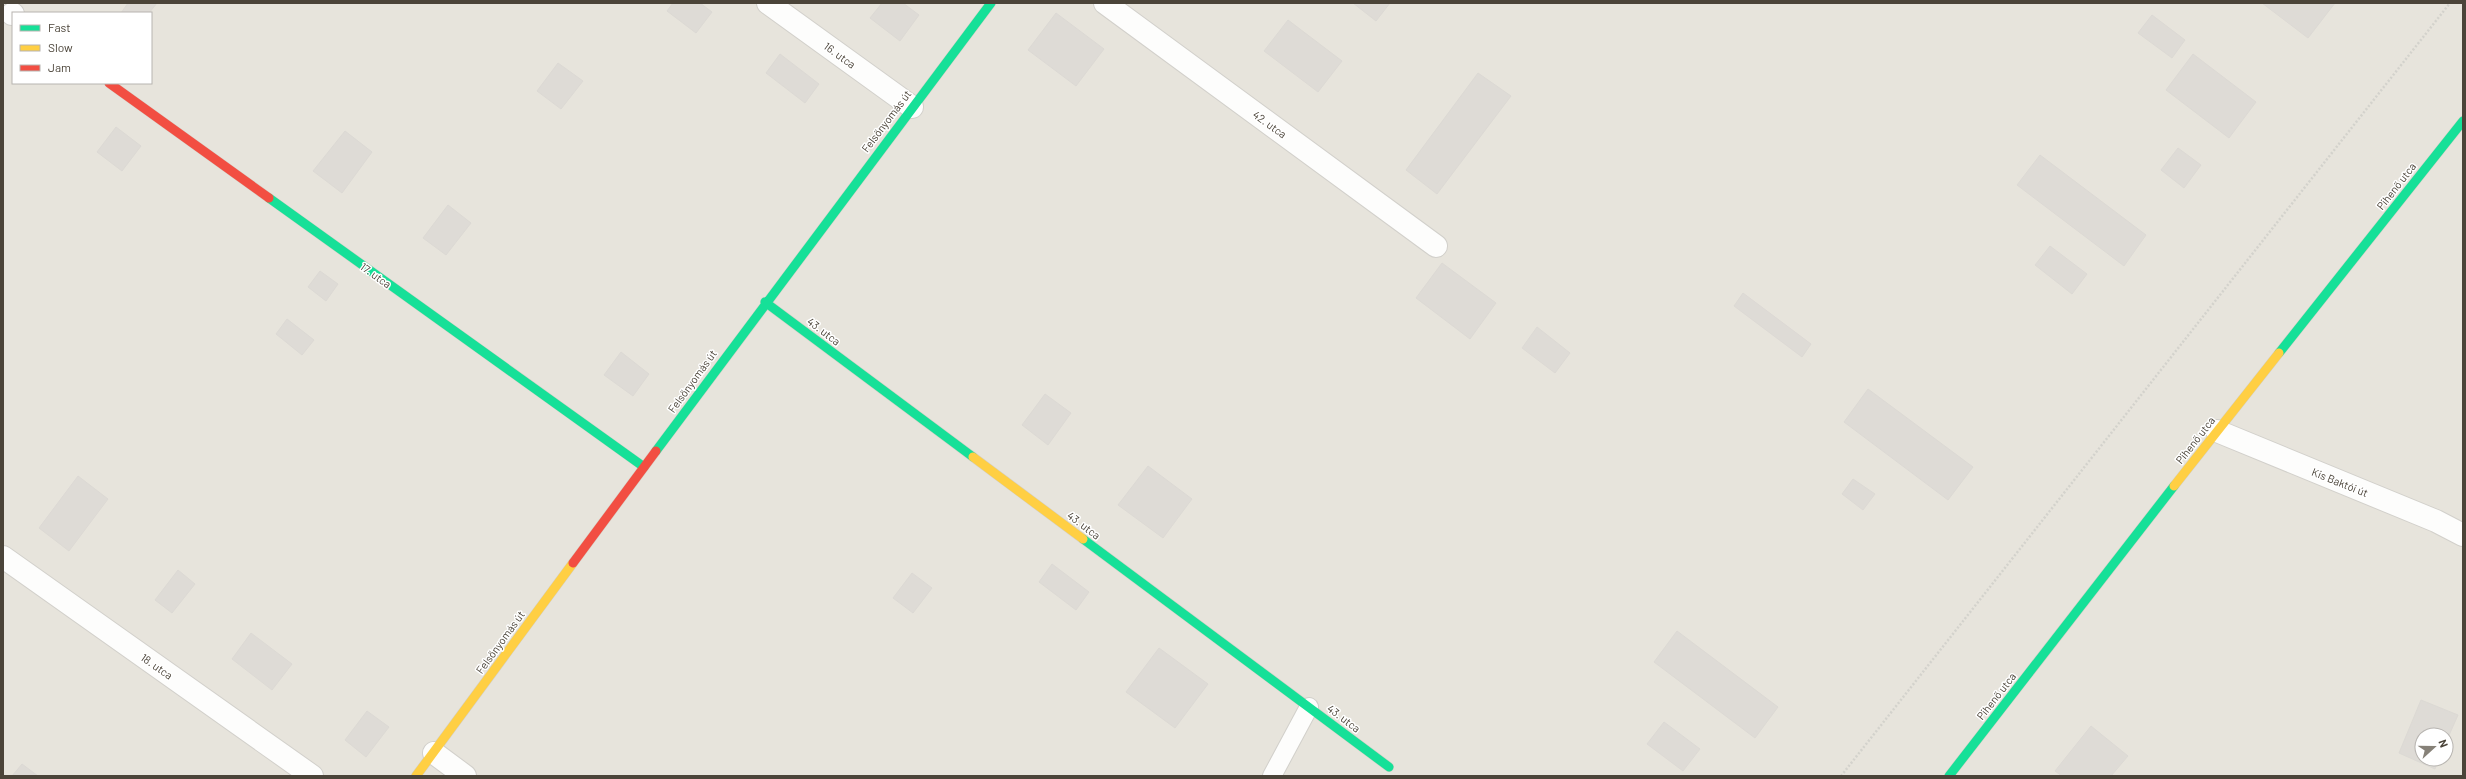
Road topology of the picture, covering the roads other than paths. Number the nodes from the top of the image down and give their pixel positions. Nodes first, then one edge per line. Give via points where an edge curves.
1 (768, 3) edge
2 (991, 3) edge
3 (1105, 3) edge
4 (110, 84) edge
5 (912, 106) junction
6 (2463, 121) edge
7 (1436, 246) dead end
8 (765, 302) junction
9 (2217, 431) junction
10 (644, 467) junction
11 (2463, 535) edge
12 (3, 557) edge
13 (1309, 707) junction
14 (434, 753) junction
15 (1389, 767) dead end
16 (312, 776) edge
17 (416, 776) edge
18 (465, 776) edge
19 (1272, 776) edge
20 (1949, 776) edge

1 - 5 street, 16. utca
2 - 5 street, Felsőnyomás út
3 - 7 street, 42. utca
4 - 10 street, 17. utca
5 - 8 street, Felsőnyomás út
6 - 9 street, Pihenő utca
8 - 10 street, Felsőnyomás út
8 - 13 street, 43. utca
9 - 11 street, Kis Baktói út via 2436,521
9 - 20 street, Pihenő utca
10 - 14 street, Felsőnyomás út
12 - 16 street, 18. utca
13 - 15 street, 43. utca
13 - 19 lane
14 - 17 street, Felsőnyomás út
14 - 18 street

